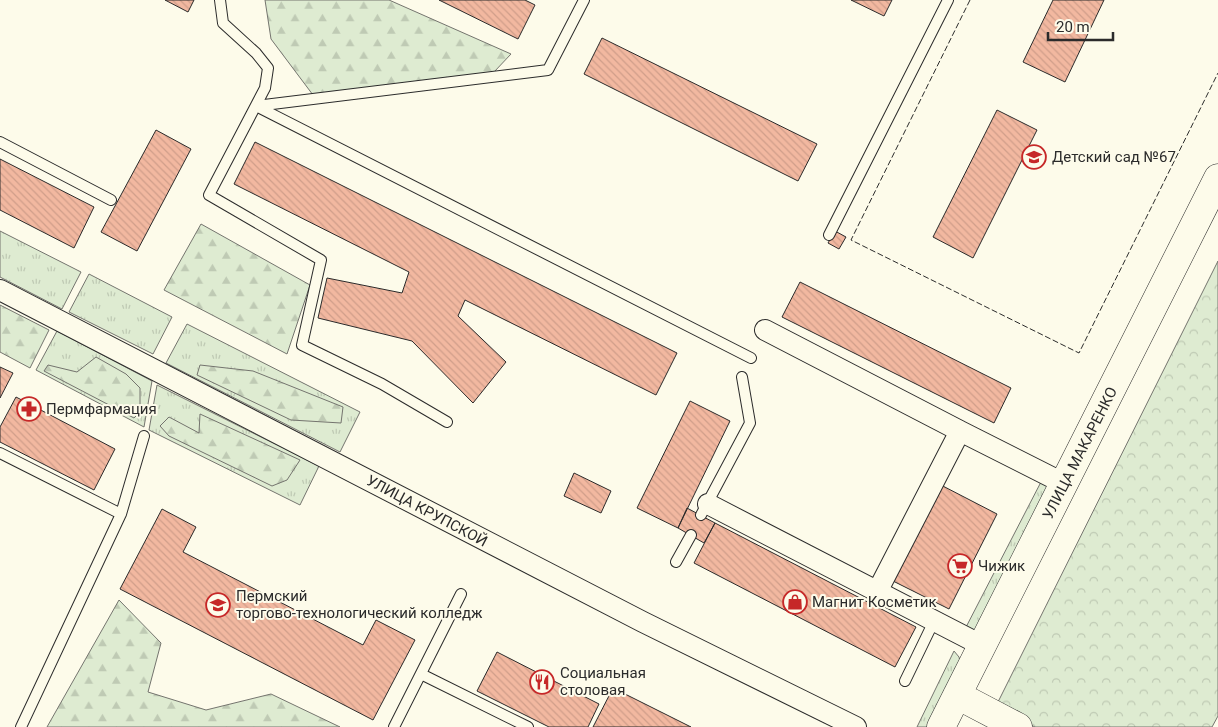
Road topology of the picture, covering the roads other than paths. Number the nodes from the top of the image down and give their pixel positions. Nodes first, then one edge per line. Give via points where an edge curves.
1 (220, 0) edge
2 (584, 0) edge
3 (948, 0) edge
4 (256, 106) junction
5 (0, 142) edge
6 (1218, 178) edge
7 (111, 200) dead end
8 (829, 235) dead end
9 (0, 290) edge
10 (765, 330) dead end
11 (751, 358) dead end
12 (742, 377) dead end
13 (447, 422) dead end
14 (960, 431) junction
15 (144, 436) dead end
16 (0, 452) edge
17 (1065, 484) junction
18 (705, 510) joint
19 (121, 514) junction
20 (691, 535) dead end
21 (676, 562) dead end
22 (876, 592) junction
23 (461, 594) dead end
24 (934, 621) junction
25 (983, 646) junction
26 (422, 674) junction
27 (905, 681) dead end
28 (957, 695) junction
29 (21, 727) edge
30 (394, 727) edge
31 (528, 727) edge
32 (856, 727) edge
33 (941, 727) edge
34 (1018, 727) edge

1 - 4 lane via 224,23 268,68 265,88
2 - 4 lane via 548,70
3 - 8 lane
4 - 11 lane
4 - 13 lane via 208,195 320,260 302,345 382,384
5 - 7 lane
6 - 17 main road, УЛИЦА МАКАРЕНКО
9 - 32 street, УЛИЦА КРУПСКОЙ via 609,604
10 - 14 street
12 - 18 lane via 750,423
14 - 17 street
14 - 22 street
15 - 19 lane
16 - 19 lane
17 - 25 main road, УЛИЦА МАКАРЕНКО
18 - 22 street
19 - 29 lane
20 - 21 lane
22 - 24 street
23 - 26 lane
24 - 25 street
24 - 27 lane
25 - 28 main road, УЛИЦА МАКАРЕНКО
26 - 30 lane
26 - 31 lane
28 - 33 main road, УЛИЦА МАКАРЕНКО
28 - 34 main road

